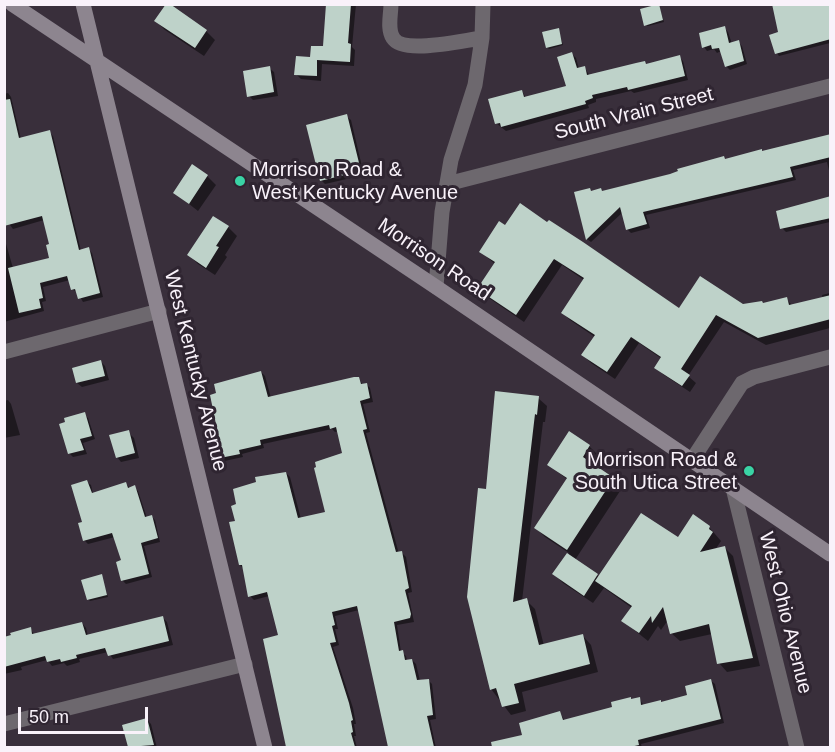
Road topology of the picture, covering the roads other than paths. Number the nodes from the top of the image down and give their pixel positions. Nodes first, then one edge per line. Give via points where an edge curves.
1 (12, 4) edge
2 (83, 4) edge
3 (391, 4) edge
4 (483, 4) edge
5 (482, 38) junction
6 (96, 59) junction
7 (831, 86) edge
8 (447, 184) junction
9 (436, 287) junction
10 (159, 311) junction
11 (4, 352) edge
12 (831, 357) edge
13 (692, 460) junction
14 (733, 488) junction
15 (831, 554) edge
16 (245, 664) junction
17 (4, 724) edge
18 (265, 747) edge
19 (797, 747) edge

1 - 6 main road, Morrison Road
2 - 6 main road, West Kentucky Avenue
3 - 5 street via 391,32 401,44 414,47
4 - 5 street
5 - 8 street via 476,85
6 - 9 main road, Morrison Road
6 - 10 main road, West Kentucky Avenue
7 - 8 street, South Vrain Street
8 - 9 street
9 - 13 main road, Morrison Road
10 - 11 street
10 - 16 main road, West Kentucky Avenue
12 - 13 street via 742,383
13 - 14 main road, Morrison Road
14 - 15 main road, Morrison Road
14 - 19 street, West Ohio Avenue
16 - 17 street
16 - 18 main road, West Kentucky Avenue

